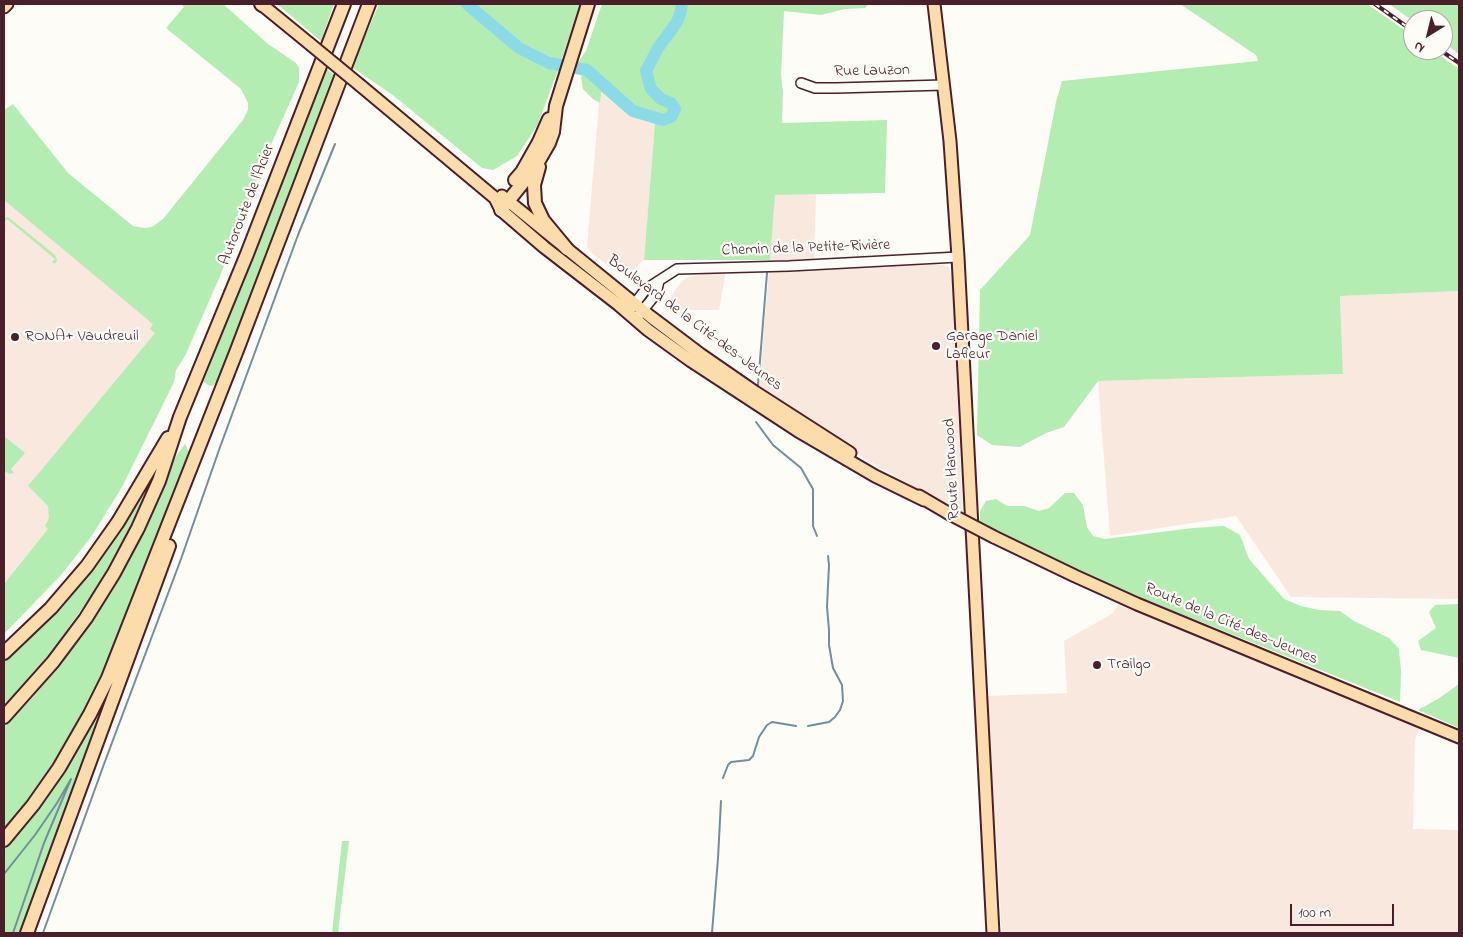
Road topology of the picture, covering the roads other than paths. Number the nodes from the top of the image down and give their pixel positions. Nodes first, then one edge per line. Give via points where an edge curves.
1 (7, 4) edge
2 (261, 4) edge
3 (344, 4) edge
4 (370, 4) edge
5 (588, 4) edge
6 (934, 4) edge
7 (4, 8) edge
8 (801, 84) dead end
9 (944, 85) junction
10 (556, 106) junction
11 (544, 152) junction
12 (502, 201) junction
13 (567, 249) junction
14 (958, 257) junction
15 (635, 312) junction
16 (237, 350) junction
17 (180, 417) junction
18 (994, 537) joint
19 (4, 653) edge
20 (4, 716) edge
21 (1459, 737) edge
22 (4, 840) edge
23 (27, 933) edge
24 (993, 933) edge

1 - 7 main road
2 - 12 main road, Boulevard de la Cité-des-Jeunes, bridge
3 - 17 highway, Autoroute de l'Acier
4 - 16 highway
5 - 10 highway
6 - 9 main road, Route Harwood
8 - 9 street, Rue Lauzon via 816,88
9 - 14 main road, Route Harwood
10 - 11 highway via 552,132
10 - 12 highway via 522,172
11 - 12 highway via 534,169
11 - 13 highway via 535,180 535,203 543,220
12 - 13 main road, Boulevard de la Cité-des-Jeunes
12 - 15 main road, Boulevard de la Cité-des-Jeunes via 544,247
13 - 15 main road, Boulevard de la Cité-des-Jeunes
14 - 15 street, Chemin de la Petite-Rivière via 677,269 660,281 656,294
14 - 24 main road, Route Harwood
15 - 18 main road, Boulevard de la Cité-des-Jeunes, bridge via 924,500
16 - 22 highway via 104,686 59,768
16 - 23 highway via 148,605
17 - 19 highway via 118,522 90,562 51,608
17 - 20 highway via 148,506 106,587 65,646
18 - 21 main road, Route de la Cité-des-Jeunes via 1137,604

